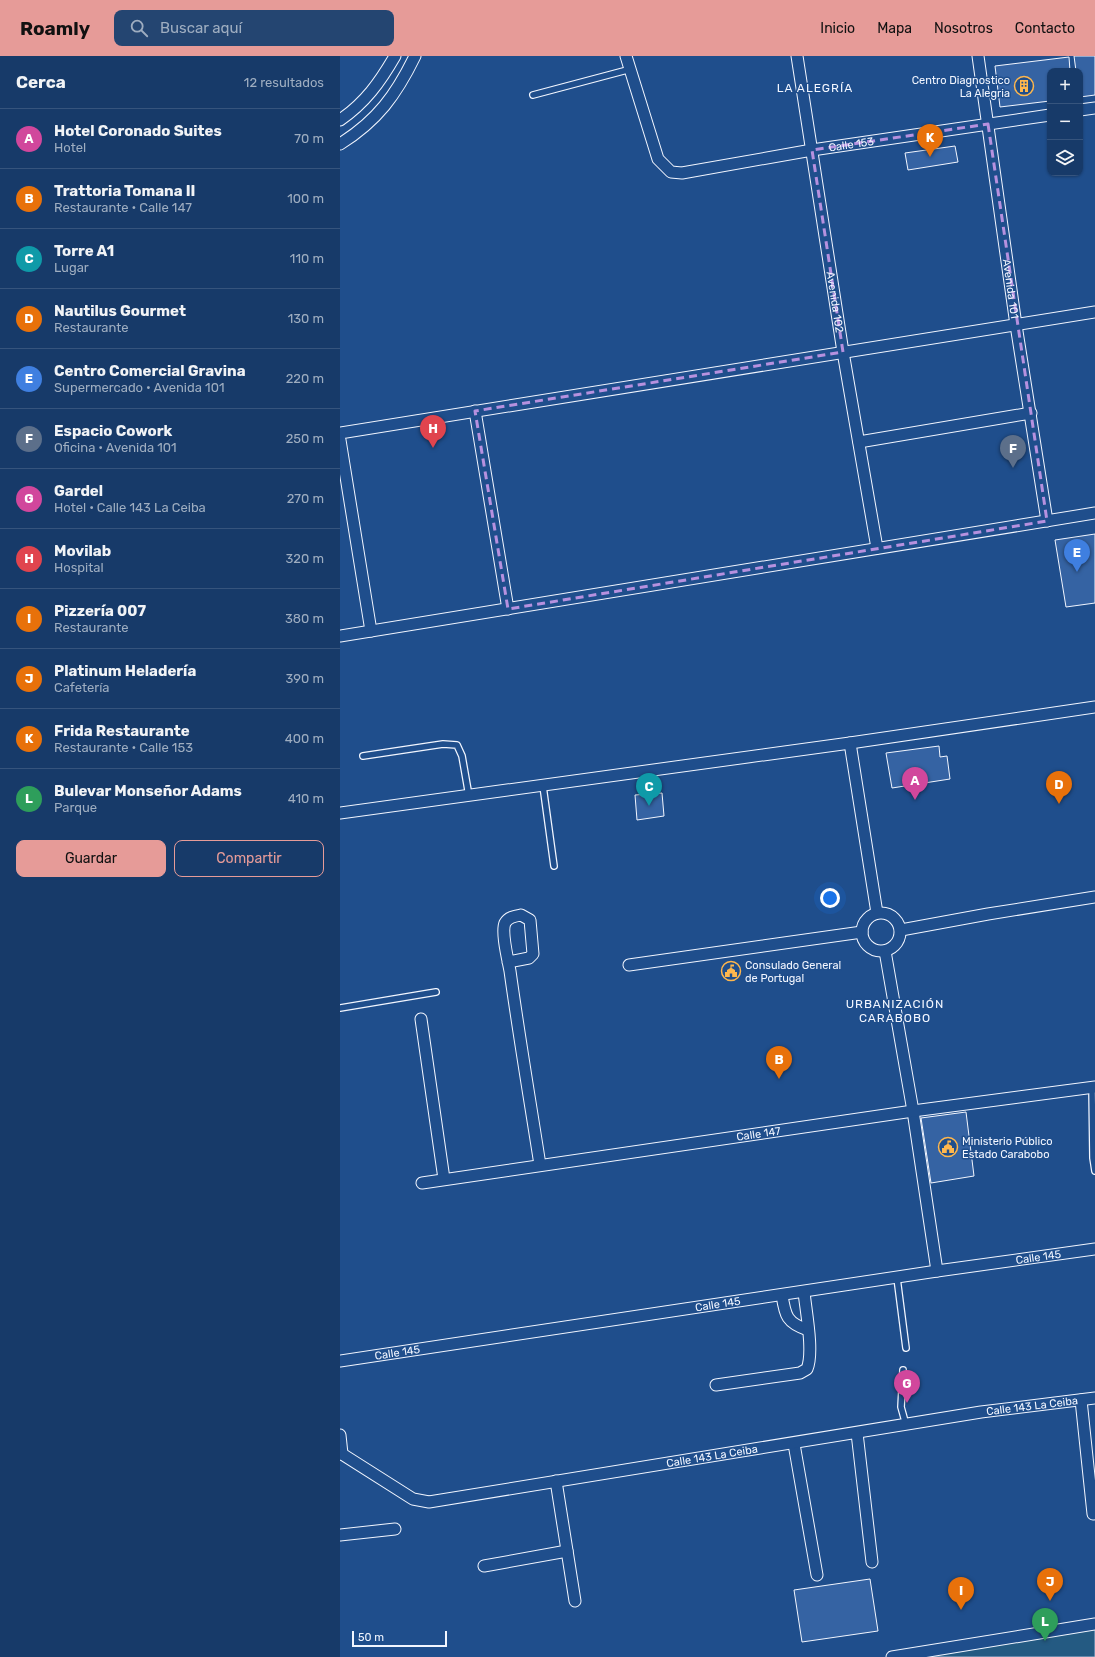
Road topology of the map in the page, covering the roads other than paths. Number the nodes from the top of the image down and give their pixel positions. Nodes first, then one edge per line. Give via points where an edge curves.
1 (395, 56) edge
2 (415, 56) edge
3 (626, 56) edge
4 (797, 56) edge
5 (978, 56) edge
6 (631, 69) junction
7 (533, 95) dead end
8 (1095, 108) edge
9 (1083, 110) edge
10 (1047, 115) edge
11 (340, 120) edge
12 (988, 124) junction
13 (340, 144) edge
14 (812, 150) junction
15 (1095, 312) edge
16 (1016, 325) junction
17 (843, 352) junction
18 (475, 411) junction
19 (1031, 413) junction
20 (340, 432) edge
21 (340, 440) edge
22 (859, 442) junction
23 (1095, 513) edge
24 (1047, 521) junction
25 (877, 548) junction
26 (508, 609) junction
27 (371, 631) junction
28 (340, 636) edge
29 (1095, 707) edge
30 (850, 743) junction
31 (363, 756) dead end
32 (543, 786) junction
33 (469, 796) junction
34 (340, 813) edge
35 (554, 866) dead end
36 (1095, 898) edge
37 (877, 913) junction
38 (901, 930) junction
39 (862, 932) junction
40 (885, 951) junction
41 (508, 962) dead end
42 (629, 965) dead end
43 (436, 992) dead end
44 (340, 1008) edge
45 (421, 1018) dead end
46 (1094, 1087) edge
47 (913, 1111) junction
48 (540, 1165) junction
49 (1095, 1171) edge
50 (444, 1179) junction
51 (422, 1182) dead end
52 (1095, 1249) edge
53 (937, 1271) junction
54 (897, 1278) junction
55 (804, 1292) junction
56 (782, 1295) junction
57 (808, 1330) junction
58 (906, 1348) dead end
59 (340, 1361) edge
60 (903, 1370) dead end
61 (716, 1385) dead end
62 (1095, 1398) edge
63 (1081, 1400) junction
64 (906, 1425) junction
65 (857, 1433) junction
66 (340, 1435) edge
67 (794, 1444) junction
68 (341, 1454) edge
69 (556, 1480) junction
70 (1093, 1514) dead end
71 (395, 1529) dead end
72 (340, 1535) edge
73 (567, 1551) junction
74 (872, 1562) dead end
75 (484, 1566) dead end
76 (817, 1575) dead end
77 (575, 1601) dead end
78 (1095, 1624) edge
79 (910, 1656) edge
80 (892, 1657) edge

1 - 11 street via 379,83 356,109
2 - 13 street via 401,85 377,115
3 - 6 street
4 - 14 street, Avenida 102
5 - 12 street, Avenida 101
6 - 7 lane
6 - 14 street, Calle 153 via 658,159 670,172 682,173
8 - 9 street
10 - 12 street, Calle 153
12 - 14 street, Calle 153
12 - 16 street, Avenida 101
14 - 17 street, Avenida 102
15 - 16 street
16 - 17 street
16 - 19 street, Avenida 101
17 - 18 street
17 - 22 street, Avenida 102
18 - 20 street
18 - 26 street
19 - 22 street
19 - 24 street, Avenida 101
21 - 27 street
22 - 25 street, Avenida 102
23 - 24 street
24 - 25 street
25 - 26 street
26 - 27 street
27 - 28 street
29 - 30 street
30 - 32 street
30 - 37 street
31 - 33 lane via 443,744 456,745 462,756
32 - 33 street
32 - 35 lane
33 - 34 street
36 - 38 street
37 - 38 street via 893,916
37 - 39 street via 868,918
38 - 40 street via 898,941 891,949
39 - 40 street via 869,947
39 - 42 street
40 - 47 street
41 - 48 street
43 - 44 lane
45 - 50 street
46 - 47 street, Calle 147
46 - 49 lane
47 - 48 street, Calle 147
47 - 53 street
48 - 50 street, Calle 147
50 - 51 street, Calle 147
52 - 53 street, Calle 145
53 - 54 street, Calle 145
54 - 55 street, Calle 145
54 - 58 lane
55 - 56 street, Calle 145
55 - 57 street
56 - 57 street via 788,1319 798,1327
56 - 59 street, Calle 145
57 - 61 street via 810,1359 804,1371
60 - 64 lane via 900,1406
62 - 63 street, Calle 143 La Ceiba
63 - 64 street, Calle 143 La Ceiba via 981,1412
63 - 70 street
64 - 65 street, Calle 143 La Ceiba
65 - 67 street, Calle 143 La Ceiba
65 - 74 street
66 - 68 street
67 - 69 street, Calle 143 La Ceiba
67 - 76 street
68 - 69 street, Calle 143 La Ceiba via 413,1499 429,1502
69 - 73 street
71 - 72 street
73 - 75 street
73 - 77 street
78 - 79 street
79 - 80 street

